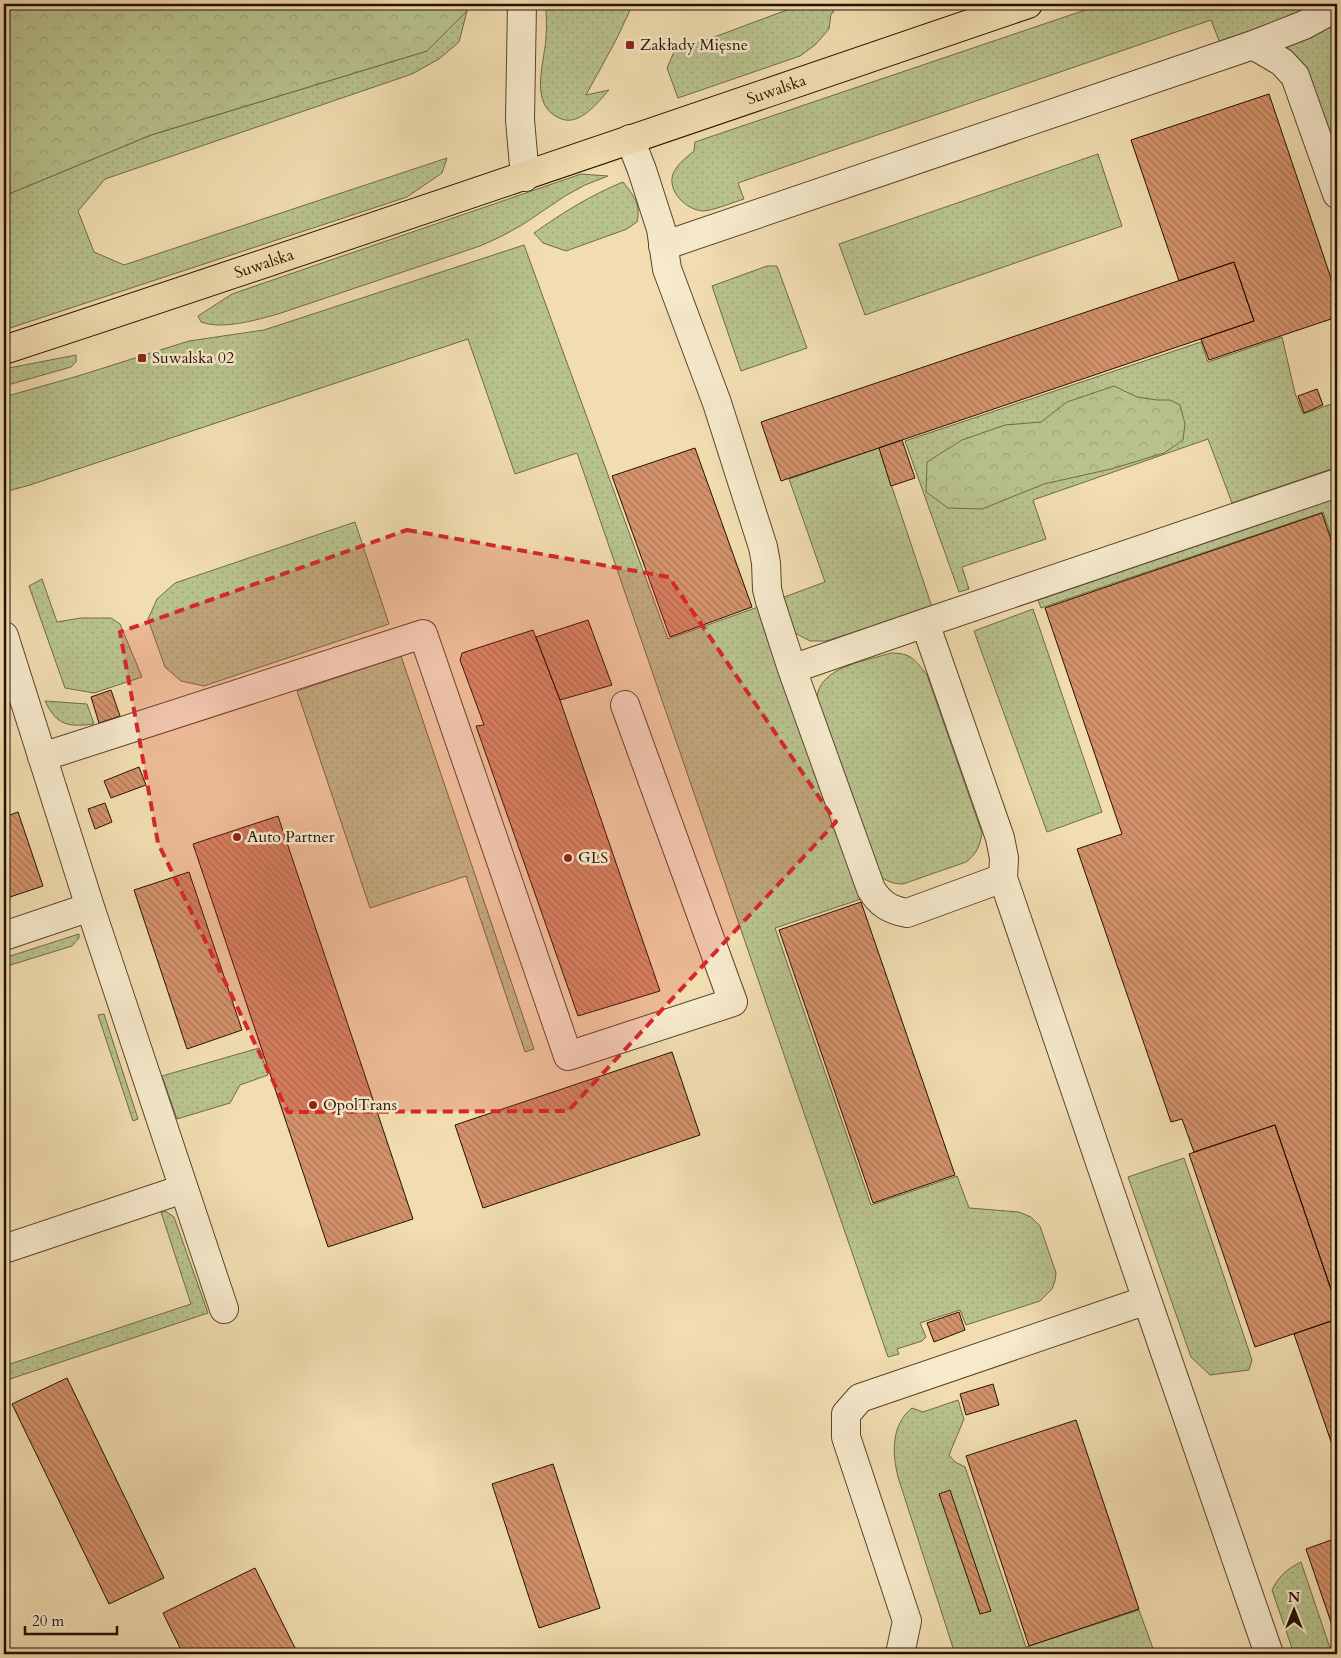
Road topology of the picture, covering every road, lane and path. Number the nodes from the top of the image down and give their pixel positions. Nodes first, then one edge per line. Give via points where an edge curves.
1 (522, 4) edge
2 (1028, 4) edge
3 (1337, 7) edge
4 (1253, 45) junction
5 (630, 139) junction
6 (525, 177) junction
7 (1337, 194) edge
8 (663, 246) junction
9 (4, 350) edge
10 (1337, 483) edge
11 (925, 623) junction
12 (4, 636) edge
13 (792, 669) junction
14 (625, 705) dead end
15 (42, 756) junction
16 (1003, 878) junction
17 (90, 907) junction
18 (4, 936) edge
19 (183, 1189) junction
20 (4, 1249) edge
21 (1147, 1300) junction
22 (224, 1309) dead end
23 (900, 1654) edge
24 (1269, 1654) edge

1 - 6 street via 520,120
2 - 5 main road, Suwalska
3 - 4 street via 1304,25
4 - 7 street via 1282,62 1295,76
4 - 8 street
5 - 6 main road, Suwalska
5 - 8 street via 654,206
6 - 9 main road, Suwalska
8 - 13 street via 667,268 717,403 763,547 767,589
10 - 11 street
11 - 13 street
11 - 16 street via 1000,838
12 - 15 street
13 - 16 street via 877,899 895,911 907,913
14 - 15 street via 733,1002 568,1056 423,634
15 - 17 street
16 - 21 street
17 - 18 street
17 - 19 street
19 - 20 street
19 - 22 street
21 - 23 street via 860,1398 846,1414 846,1437 907,1621
21 - 24 street

